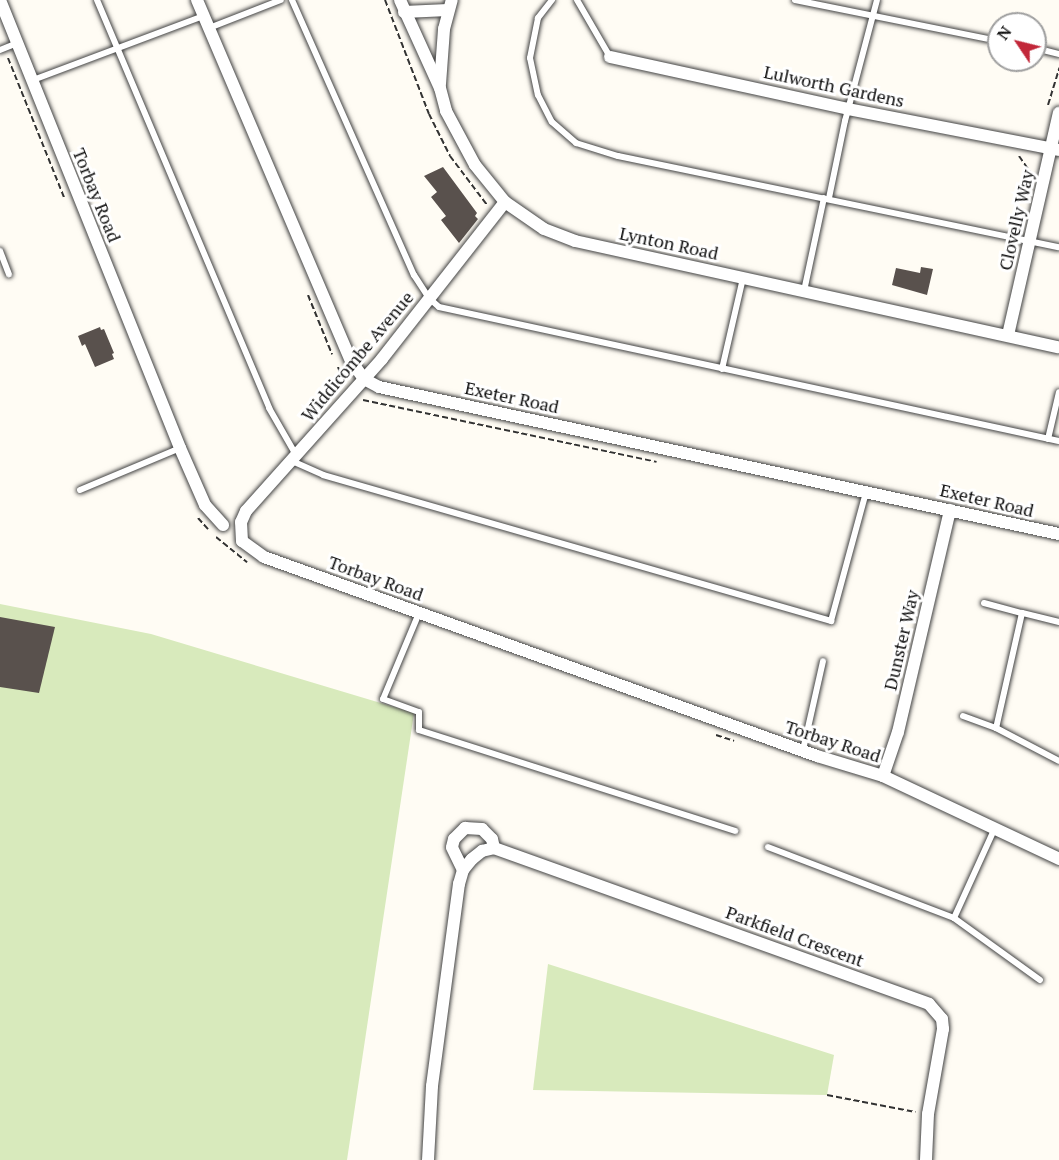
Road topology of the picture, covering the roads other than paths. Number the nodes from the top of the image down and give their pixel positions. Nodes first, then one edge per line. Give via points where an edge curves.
1 (0, 0) edge
2 (98, 0) edge
3 (196, 0) edge
4 (281, 0) edge
5 (292, 0) edge
6 (400, 0) edge
7 (552, 0) edge
8 (576, 0) edge
9 (795, 0) edge
10 (877, 0) edge
11 (450, 5) edge
12 (404, 12) junction
13 (874, 14) junction
14 (203, 16) junction
15 (208, 29) junction
16 (987, 38) edge
17 (17, 43) junction
18 (117, 48) junction
19 (2, 49) edge
20 (610, 57) joint
21 (32, 80) junction
22 (440, 88) junction
23 (848, 109) junction
24 (1054, 110) edge
25 (1055, 149) edge
26 (827, 198) junction
27 (505, 202) junction
28 (1030, 241) junction
29 (1059, 247) edge
30 (0, 251) edge
31 (9, 274) dead end
32 (743, 278) junction
33 (804, 291) junction
34 (429, 298) junction
35 (1008, 335) junction
36 (1059, 347) edge
37 (722, 369) junction
38 (364, 379) junction
39 (1059, 392) edge
40 (1048, 439) junction
41 (1059, 441) edge
42 (180, 448) junction
43 (294, 458) junction
44 (80, 490) dead end
45 (866, 491) junction
46 (950, 510) junction
47 (223, 525) joint
48 (240, 532) junction
49 (1059, 534) edge
50 (984, 603) dead end
51 (419, 613) junction
52 (1022, 613) junction
53 (1059, 622) edge
54 (824, 661) dead end
55 (963, 716) dead end
56 (996, 728) junction
57 (803, 750) junction
58 (1059, 761) edge
59 (885, 772) junction
60 (994, 830) junction
61 (735, 831) dead end
62 (494, 848) junction
63 (768, 848) dead end
64 (1059, 859) edge
65 (463, 870) junction
66 (954, 918) junction
67 (1040, 980) dead end
68 (428, 1160) edge
69 (926, 1160) edge

1 - 17 street, Torbay Road
2 - 18 lane
3 - 14 street
4 - 15 lane
5 - 34 lane via 414,275
6 - 12 street, Lynton Road
7 - 26 lane via 538,18 531,58 538,95 552,122 576,143 618,156
8 - 20 lane
9 - 13 lane
10 - 13 lane
11 - 12 street
11 - 22 street
12 - 22 street, Lynton Road
13 - 16 lane
13 - 23 lane
14 - 15 street
14 - 18 lane
15 - 38 street via 351,361
17 - 19 lane
17 - 21 street, Torbay Road
18 - 21 lane
18 - 43 lane via 269,408
20 - 23 street, Lulworth Gardens
21 - 42 street, Torbay Road
22 - 27 street, Lynton Road via 446,111 475,165
23 - 25 street, Lulworth Gardens
23 - 26 lane
24 - 25 street, Clovelly Way
25 - 28 street, Clovelly Way
26 - 28 lane
26 - 33 lane
27 - 32 street, Lynton Road via 544,229 575,241
27 - 34 street, Widdicombe Avenue
28 - 29 lane
28 - 35 street, Clovelly Way
30 - 31 lane
32 - 33 street, Lynton Road
32 - 37 lane
33 - 35 street, Lynton Road
34 - 37 lane via 439,307
34 - 38 street, Widdicombe Avenue
35 - 36 street, Lynton Road
37 - 40 lane
38 - 43 street, Widdicombe Avenue
38 - 45 street, Exeter Road via 379,387
39 - 40 lane
40 - 41 lane
42 - 44 lane
42 - 47 street, Torbay Road via 205,505
43 - 45 lane via 323,475 831,621
43 - 48 street, Widdicombe Avenue via 246,511
45 - 46 street, Exeter Road
46 - 49 street, Exeter Road
46 - 59 street, Dunster Way
47 - 48 lane, Torbay Road
48 - 51 street, Torbay Road via 242,541 264,557
50 - 52 lane
51 - 57 street, Torbay Road
51 - 61 lane via 383,699 419,712 419,730
52 - 53 lane
52 - 56 lane
54 - 57 lane
55 - 56 lane
56 - 58 lane
57 - 59 street, Torbay Road
59 - 60 street, Torbay Road
60 - 64 street, Torbay Road
60 - 66 lane
62 - 65 street via 482,851
62 - 65 street, Parkfield Crescent via 492,839 482,830 465,828 454,839 452,848
62 - 69 street, Parkfield Crescent via 929,1004 938,1012 943,1029 928,1114
63 - 66 lane
65 - 68 street, Parkfield Crescent via 432,1086
66 - 67 lane

